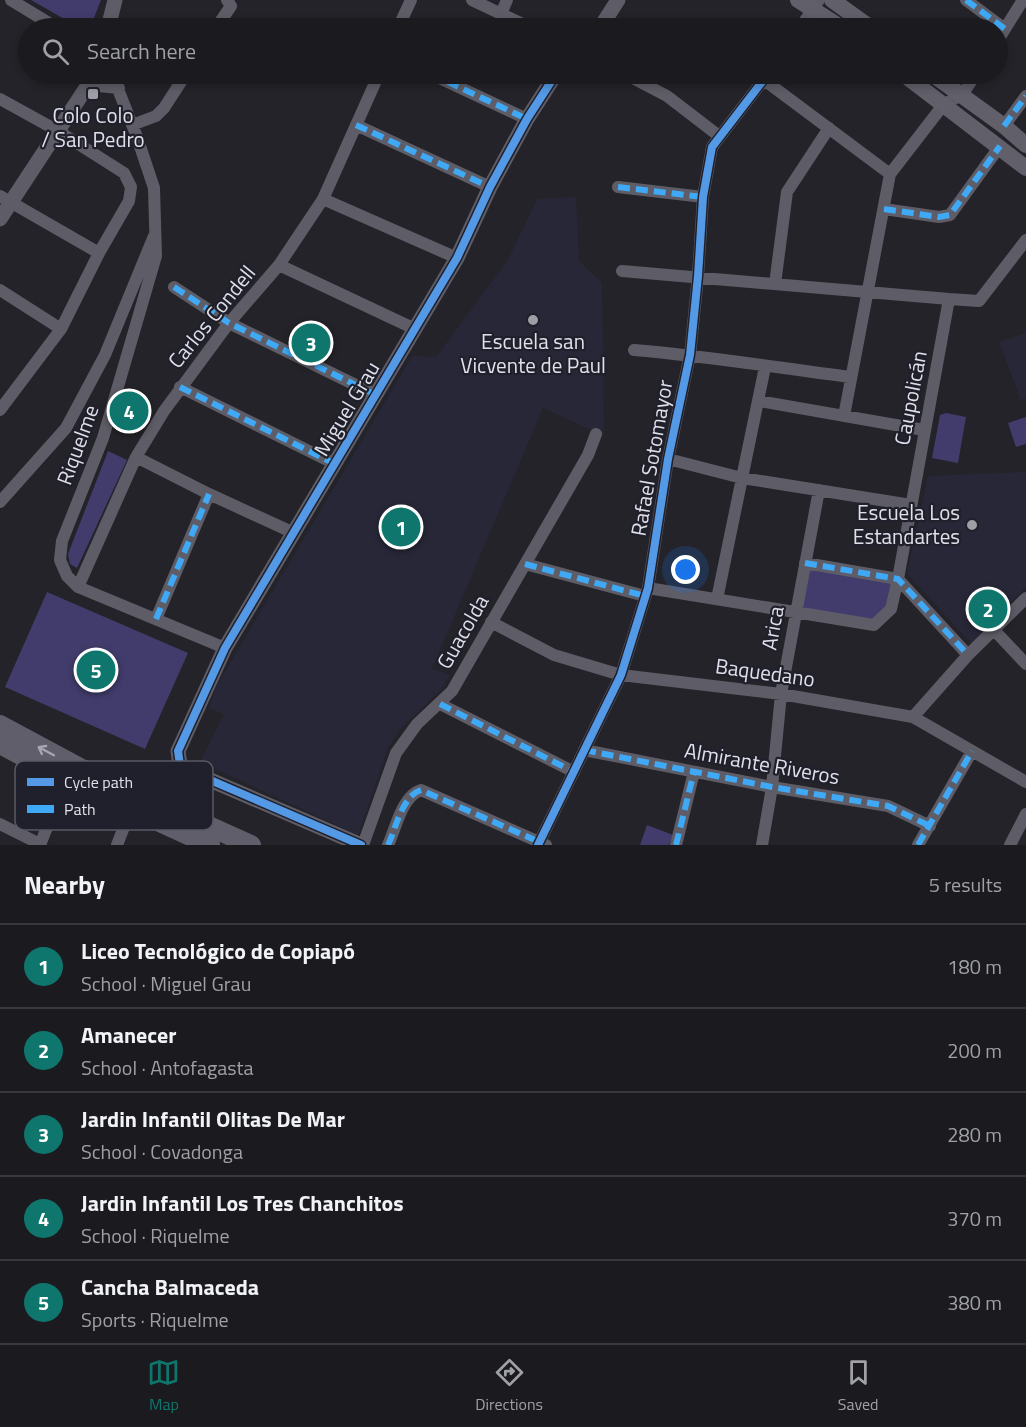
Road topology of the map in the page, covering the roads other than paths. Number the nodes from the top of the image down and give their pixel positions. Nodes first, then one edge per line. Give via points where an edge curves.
1 (11, 0) edge
2 (115, 0) edge
3 (227, 0) edge
4 (411, 0) edge
5 (472, 0) edge
6 (507, 0) edge
7 (618, 0) edge
8 (798, 0) edge
9 (832, 0) edge
10 (966, 0) edge
11 (1023, 0) edge
12 (816, 5) edge
13 (501, 14) junction
14 (41, 18) edge
15 (110, 18) edge
16 (223, 18) edge
17 (403, 18) edge
18 (510, 18) edge
19 (606, 18) edge
20 (807, 18) edge
21 (831, 18) edge
22 (857, 18) edge
23 (990, 18) edge
24 (1008, 24) edge
25 (87, 84) edge
26 (107, 84) edge
27 (117, 84) edge
28 (180, 84) edge
29 (374, 84) edge
30 (452, 84) edge
31 (550, 84) edge
32 (644, 84) edge
33 (757, 84) edge
34 (774, 84) edge
35 (917, 84) edge
36 (946, 84) edge
37 (969, 84) edge
38 (119, 87) junction
39 (962, 95) junction
40 (1026, 96) edge
41 (0, 99) edge
42 (944, 104) junction
43 (527, 119) junction
44 (132, 125) junction
45 (356, 125) junction
46 (1004, 126) junction
47 (829, 128) junction
48 (58, 131) junction
49 (719, 136) junction
50 (1026, 145) edge
51 (1000, 146) junction
52 (1026, 168) edge
53 (890, 174) junction
54 (490, 187) junction
55 (618, 187) dead end
56 (703, 197) junction
57 (5, 199) edge
58 (323, 200) junction
59 (884, 209) junction
60 (0, 219) edge
61 (155, 232) junction
62 (1026, 240) edge
63 (99, 253) junction
64 (458, 258) junction
65 (279, 265) junction
66 (622, 271) dead end
67 (698, 276) junction
68 (775, 284) junction
69 (174, 287) dead end
70 (0, 290) edge
71 (868, 292) junction
72 (949, 299) junction
73 (229, 323) junction
74 (61, 329) junction
75 (415, 329) junction
76 (634, 350) dead end
77 (690, 355) junction
78 (765, 367) junction
79 (851, 377) junction
80 (180, 387) junction
81 (0, 388) edge
82 (376, 395) junction
83 (11, 396) junction
84 (759, 401) junction
85 (0, 410) edge
86 (844, 416) junction
87 (924, 430) junction
88 (596, 434) dead end
89 (136, 457) junction
90 (668, 459) junction
91 (335, 464) junction
92 (742, 478) junction
93 (819, 490) junction
94 (208, 494) junction
95 (0, 502) edge
96 (911, 505) junction
97 (294, 533) junction
98 (805, 563) junction
99 (525, 564) junction
100 (898, 579) junction
101 (78, 586) junction
102 (647, 592) junction
103 (1026, 598) edge
104 (717, 599) junction
105 (795, 613) junction
106 (156, 619) junction
107 (491, 622) junction
108 (994, 630) junction
109 (225, 648) junction
110 (968, 655) junction
111 (1026, 664) edge
112 (621, 675) junction
113 (781, 694) junction
114 (440, 704) junction
115 (912, 717) junction
116 (0, 725) edge
117 (0, 744) edge
118 (584, 750) junction
119 (972, 751) junction
120 (32, 761) edge
121 (67, 761) edge
122 (179, 761) edge
123 (574, 772) junction
124 (694, 772) junction
125 (213, 781) edge
126 (1026, 782) edge
127 (772, 787) junction
128 (1026, 814) edge
129 (0, 824) edge
130 (930, 826) junction
131 (46, 830) edge
132 (123, 830) edge
133 (179, 830) edge
134 (210, 830) edge
135 (199, 843) edge
136 (541, 844) edge
137 (40, 845) edge
138 (117, 845) edge
139 (250, 845) edge
140 (362, 845) edge
141 (388, 845) edge
142 (676, 845) edge
143 (762, 845) edge
144 (918, 845) edge
145 (1010, 845) edge

1 - 14 street
2 - 15 street
3 - 16 street via 231,6
4 - 17 street
5 - 13 street
6 - 13 street
7 - 19 street
8 - 12 main road
9 - 22 main road
10 - 23 street
11 - 24 street
12 - 20 street
12 - 21 main road
13 - 18 street
25 - 48 street
26 - 38 street
27 - 38 street, Riquelme
28 - 44 street via 156,116
29 - 45 street, Carlos Condell
30 - 43 street
31 - 43 street, Miguel Grau
32 - 49 street via 667,96
33 - 49 street, Rafael Sotomayor
34 - 47 street
35 - 42 main road
36 - 39 main road
37 - 39 street
38 - 44 street, Riquelme
39 - 42 street
39 - 46 main road
40 - 46 street
41 - 48 street
42 - 51 main road
42 - 53 street
43 - 54 street, Miguel Grau
44 - 61 street, Riquelme via 154,188
45 - 54 street
45 - 58 street, Carlos Condell
46 - 50 main road
47 - 53 street
47 - 68 street via 787,192
48 - 57 street
48 - 63 street via 124,173 131,187 129,201
49 - 56 street, Rafael Sotomayor via 712,147
51 - 52 main road
51 - 59 street via 950,215 939,218
53 - 59 street
54 - 64 street, Miguel Grau
55 - 56 street
56 - 67 street, Rafael Sotomayor
57 - 60 street
57 - 63 street
58 - 64 street
58 - 65 street, Carlos Condell
59 - 71 street
61 - 95 street via 105,355 66,428
61 - 101 street, Riquelme via 156,256 103,438 62,541 60,560 67,576
62 - 72 street via 979,300
63 - 74 street
64 - 75 street, Miguel Grau
65 - 73 street, Carlos Condell
65 - 75 street
66 - 67 street
67 - 68 street
67 - 77 street, Rafael Sotomayor
68 - 71 street
69 - 73 street
70 - 74 street
71 - 72 street
71 - 79 street
72 - 87 street, Caupolicán
73 - 80 street, Carlos Condell
73 - 82 street
74 - 83 street
75 - 82 street, Miguel Grau
76 - 77 street
77 - 78 street
77 - 90 street, Rafael Sotomayor
78 - 79 street
78 - 84 street
79 - 86 street
80 - 89 street, Carlos Condell
80 - 91 street
81 - 83 street
82 - 91 street, Miguel Grau
83 - 85 street
84 - 86 street
84 - 92 street
86 - 87 street
87 - 96 street, Caupolicán
88 - 99 street, Guacolda via 588,455
89 - 94 street
89 - 101 street, Carlos Condell
90 - 92 street
90 - 102 street, Rafael Sotomayor
91 - 97 street, Miguel Grau
92 - 93 street
92 - 104 street
93 - 96 street
93 - 98 street, Arica
94 - 97 street
94 - 106 street
96 - 100 street, Caupolicán
97 - 109 street, Miguel Grau
98 - 100 street
98 - 105 street, Arica
99 - 102 street
99 - 107 street, Guacolda
100 - 105 street, Caupolicán via 891,609 874,625
100 - 110 street
101 - 106 street
102 - 104 street
102 - 112 street, Rafael Sotomayor
103 - 108 street
104 - 105 street
105 - 113 street, Arica
106 - 109 street
107 - 112 street, Baquedano via 554,655
107 - 114 street, Guacolda via 452,691
108 - 110 street
108 - 111 street
109 - 122 street, Miguel Grau via 178,751
110 - 115 street
112 - 113 street, Baquedano
112 - 118 street, Rafael Sotomayor
113 - 115 street, Baquedano
113 - 127 street, Arica
114 - 123 street
114 - 140 street, Guacolda via 417,724 396,753
115 - 119 street, Baquedano
121 -> 116 main road
117 - 120 main road
118 - 123 street, Rafael Sotomayor
118 - 124 street, Almirante Riveros
119 - 126 street, Baquedano
119 - 130 street
123 - 136 street, Rafael Sotomayor
124 - 127 street, Almirante Riveros
124 - 142 street
125 - 140 street, Miguel Grau
127 - 130 street, Almirante Riveros via 888,806
127 - 143 street, Arica
128 - 145 street
129 - 137 street
130 - 144 street
131 - 137 street
132 - 138 street
133 - 135 main road
134 - 139 main road
136 - 141 street via 421,790 408,800

